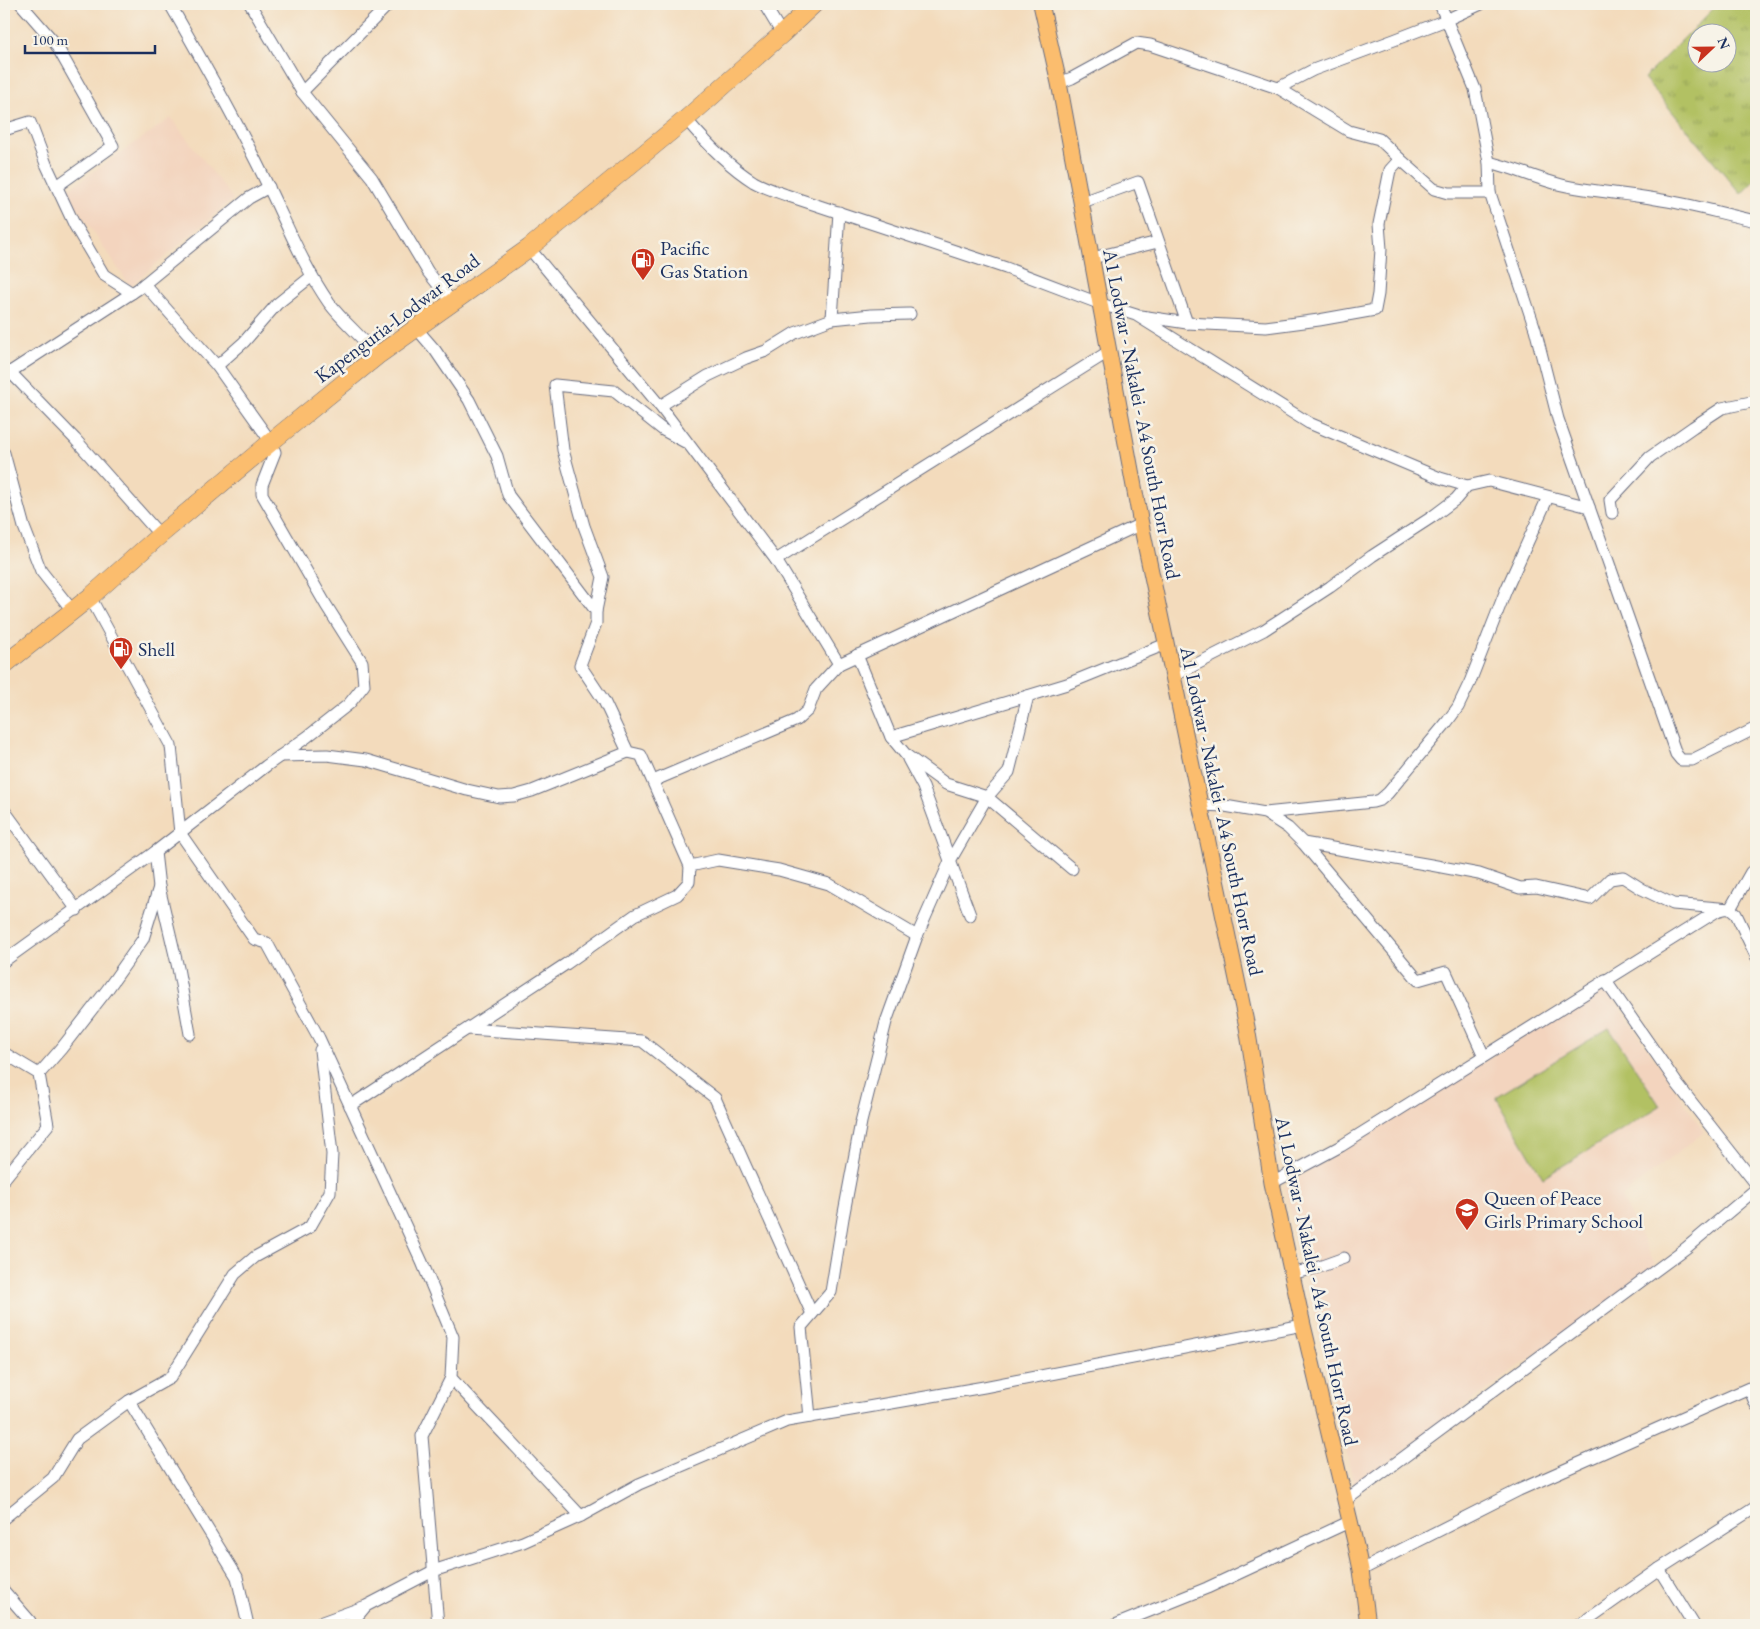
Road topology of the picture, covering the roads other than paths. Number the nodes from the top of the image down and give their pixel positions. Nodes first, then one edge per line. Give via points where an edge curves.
1 (21, 4) edge
2 (170, 4) edge
3 (250, 4) edge
4 (764, 4) edge
5 (814, 4) edge
6 (1440, 4) edge
7 (1480, 4) edge
8 (386, 5) edge
9 (1043, 5) edge
10 (1446, 20) junction
11 (782, 34) junction
12 (1059, 84) junction
13 (1278, 88) junction
14 (302, 92) junction
15 (686, 119) junction
16 (4, 130) edge
17 (1400, 159) junction
18 (1489, 162) junction
19 (56, 186) junction
20 (269, 187) junction
21 (1490, 193) junction
22 (1080, 203) junction
23 (839, 212) junction
24 (1756, 221) edge
25 (1158, 242) junction
26 (529, 248) junction
27 (1092, 258) junction
28 (312, 276) junction
29 (144, 284) junction
30 (132, 293) junction
31 (452, 302) junction
32 (1101, 304) junction
33 (910, 314) dead end
34 (1136, 315) junction
35 (832, 319) junction
36 (1187, 323) junction
37 (416, 328) junction
38 (1108, 352) junction
39 (377, 356) junction
40 (217, 366) junction
41 (5, 373) edge
42 (1756, 401) edge
43 (660, 406) junction
44 (271, 442) junction
45 (690, 445) junction
46 (4, 453) edge
47 (7, 483) edge
48 (1466, 486) junction
49 (1548, 497) junction
50 (1589, 507) junction
51 (1612, 513) dead end
52 (1141, 524) junction
53 (160, 535) junction
54 (776, 560) junction
55 (90, 597) junction
56 (72, 610) junction
57 (596, 611) junction
58 (1166, 644) junction
59 (857, 655) junction
60 (839, 664) junction
61 (4, 665) edge
62 (1173, 676) junction
63 (1028, 696) junction
64 (1756, 728) edge
65 (891, 737) junction
66 (628, 752) junction
67 (280, 756) junction
68 (906, 756) junction
69 (653, 781) junction
70 (987, 797) junction
71 (1200, 805) junction
72 (4, 810) edge
73 (1265, 813) junction
74 (180, 833) junction
75 (1303, 843) junction
76 (156, 852) junction
77 (950, 861) junction
78 (690, 866) junction
79 (1072, 869) dead end
80 (1756, 870) edge
81 (158, 887) junction
82 (1727, 909) junction
83 (77, 910) junction
84 (970, 915) dead end
85 (917, 936) junction
86 (1755, 949) edge
87 (4, 961) edge
88 (1604, 980) junction
89 (468, 1029) junction
90 (190, 1034) dead end
91 (319, 1038) junction
92 (4, 1053) edge
93 (1484, 1056) junction
94 (39, 1074) junction
95 (350, 1106) junction
96 (4, 1179) edge
97 (1272, 1183) junction
98 (1756, 1184) edge
99 (1756, 1189) edge
100 (1344, 1258) dead end
101 (1291, 1274) junction
102 (812, 1314) junction
103 (1303, 1325) junction
104 (451, 1378) junction
105 (129, 1401) junction
106 (1756, 1405) edge
107 (810, 1417) junction
108 (1346, 1500) junction
109 (1756, 1507) edge
110 (581, 1516) junction
111 (4, 1518) edge
112 (1351, 1521) junction
113 (1361, 1570) junction
114 (1659, 1570) junction
115 (433, 1571) junction
116 (4, 1591) edge
117 (366, 1606) junction
118 (31, 1624) edge
119 (248, 1625) edge
120 (314, 1625) edge
121 (350, 1625) edge
122 (438, 1625) edge
123 (1115, 1625) edge
124 (1368, 1625) edge
125 (1580, 1625) edge
126 (1694, 1625) edge

1 - 19 street via 55,43 113,146
2 - 20 street
3 - 14 street
4 - 11 street
5 - 11 highway, Kapenguria-Lodwar Road
6 - 10 street
7 - 10 street
8 - 14 street
9 - 12 main road, A1 Lodwar - Nakalei - A4 South Horr Road
10 - 13 street via 1313,70
10 - 18 street via 1475,89
11 - 15 highway, Kapenguria-Lodwar Road
12 - 13 street via 1136,43
12 - 22 main road, A1 Lodwar - Nakalei - A4 South Horr Road
13 - 17 street via 1349,131 1379,139
14 - 31 street via 372,178 428,272
15 - 23 street via 728,164 755,182
15 - 26 highway, Kapenguria-Lodwar Road
16 - 19 street via 30,122
17 - 21 street via 1434,189 1448,193
17 - 36 street via 1390,170 1379,224 1381,249 1375,310 1266,326
18 - 21 street
18 - 24 street via 1571,187 1656,198
19 - 30 street via 104,274
20 - 28 street
20 - 29 street via 248,198
21 - 50 street via 1535,329 1558,419
22 - 25 street via 1138,182
22 - 27 main road, A1 Lodwar - Nakalei - A4 South Horr Road
23 - 32 street
23 - 35 street
25 - 27 street
25 - 36 street
26 - 31 highway, Kapenguria-Lodwar Road
26 - 43 street
27 - 32 main road, A1 Lodwar - Nakalei - A4 South Horr Road
28 - 39 street via 330,304
28 - 40 street via 278,304
29 - 30 street
29 - 40 street
30 - 41 street
31 - 37 highway, Kapenguria-Lodwar Road
32 - 34 street
32 - 38 main road, A1 Lodwar - Nakalei - A4 South Horr Road
33 - 35 street
34 - 36 street
34 - 48 street via 1309,423
35 - 43 street via 795,333 766,351 708,376
37 - 39 highway, Kapenguria-Lodwar Road
37 - 57 street via 469,400 497,456 508,495
38 - 52 main road, A1 Lodwar - Nakalei - A4 South Horr Road
38 - 54 street
39 - 44 highway, Kapenguria-Lodwar Road
40 - 44 street
41 - 53 street via 14,376 75,439
42 - 51 street via 1722,408 1650,458 1610,500
43 - 45 street
44 - 53 highway, Kapenguria-Lodwar Road
44 - 67 street via 275,452 262,494 362,662 364,685 350,704
45 - 54 street
45 - 57 street via 663,430 614,391 555,385 563,450 584,526 603,578
46 - 47 street
47 - 56 street via 40,571
48 - 49 street via 1489,481
48 - 62 street via 1432,517 1264,630
49 - 50 street
49 - 73 street via 1458,707 1388,793 1372,802
50 - 64 street via 1676,754 1681,760 1692,760
52 - 58 main road, A1 Lodwar - Nakalei - A4 South Horr Road
52 - 59 street
53 - 55 highway, Kapenguria-Lodwar Road
54 - 60 street
55 - 56 highway, Kapenguria-Lodwar Road
55 - 74 street via 171,746
56 - 61 highway, Kapenguria-Lodwar Road
57 - 66 street via 596,623 580,666 604,701
58 - 62 main road, A1 Lodwar - Nakalei - A4 South Horr Road
58 - 63 street via 1067,684
59 - 60 street
59 - 65 street
60 - 69 street via 816,688 808,710 797,720
62 - 71 main road, A1 Lodwar - Nakalei - A4 South Horr Road
63 - 65 street
63 - 70 street via 1010,772
65 - 68 street
66 - 67 street via 532,791 499,797 366,760 327,755
66 - 69 street via 641,755
67 - 74 street
68 - 70 street via 946,784
68 - 77 street via 923,787
69 - 78 street
70 - 77 street
70 - 79 street
71 - 73 street
71 - 97 main road, A1 Lodwar - Nakalei - A4 South Horr Road via 1247,1027
72 - 83 street
73 - 75 street
74 - 76 street
74 - 91 street via 254,940 267,943
75 - 82 street via 1479,874 1520,888 1536,887 1590,899 1610,880 1623,877 1673,904
75 - 93 street via 1418,980 1446,972
76 - 81 street
76 - 83 street
77 - 84 street
77 - 85 street
78 - 85 street via 718,860 779,870 829,884
78 - 89 street via 689,882 677,895 635,915
80 - 82 street via 1751,872
81 - 90 street
81 - 94 street via 142,939 107,990
82 - 86 street via 1736,914
82 - 88 street via 1716,911
83 - 87 street
85 - 102 street via 886,1022 861,1122 831,1292
88 - 93 street
88 - 98 street via 1678,1085
89 - 95 street
89 - 102 street via 642,1041 715,1098
91 - 95 street
91 - 105 street via 332,1154 330,1192 310,1227 255,1257 235,1274 170,1378
92 - 94 street
93 - 97 street via 1341,1146
94 - 96 street via 48,1126
95 - 104 street via 453,1337
97 - 101 main road, A1 Lodwar - Nakalei - A4 South Horr Road
99 - 108 street via 1686,1248
100 - 101 street
101 - 103 main road, A1 Lodwar - Nakalei - A4 South Horr Road
102 - 107 street via 801,1327
103 - 107 street
103 - 108 main road, A1 Lodwar - Nakalei - A4 South Horr Road
104 - 110 street
104 - 115 street via 422,1436
105 - 111 street via 77,1439 53,1478
105 - 119 street via 237,1577
106 - 113 street via 1749,1388 1519,1490
107 - 110 street via 787,1421 639,1484
108 - 112 main road, A1 Lodwar - Nakalei - A4 South Horr Road
109 - 114 street
110 - 115 street via 523,1542
112 - 113 main road, A1 Lodwar - Nakalei - A4 South Horr Road
112 - 123 street via 1207,1588
113 - 124 main road, A1 Lodwar - Nakalei - A4 South Horr Road
114 - 125 street
114 - 126 street
115 - 117 street
115 - 122 street
116 - 118 street
117 - 120 street
117 - 121 street

